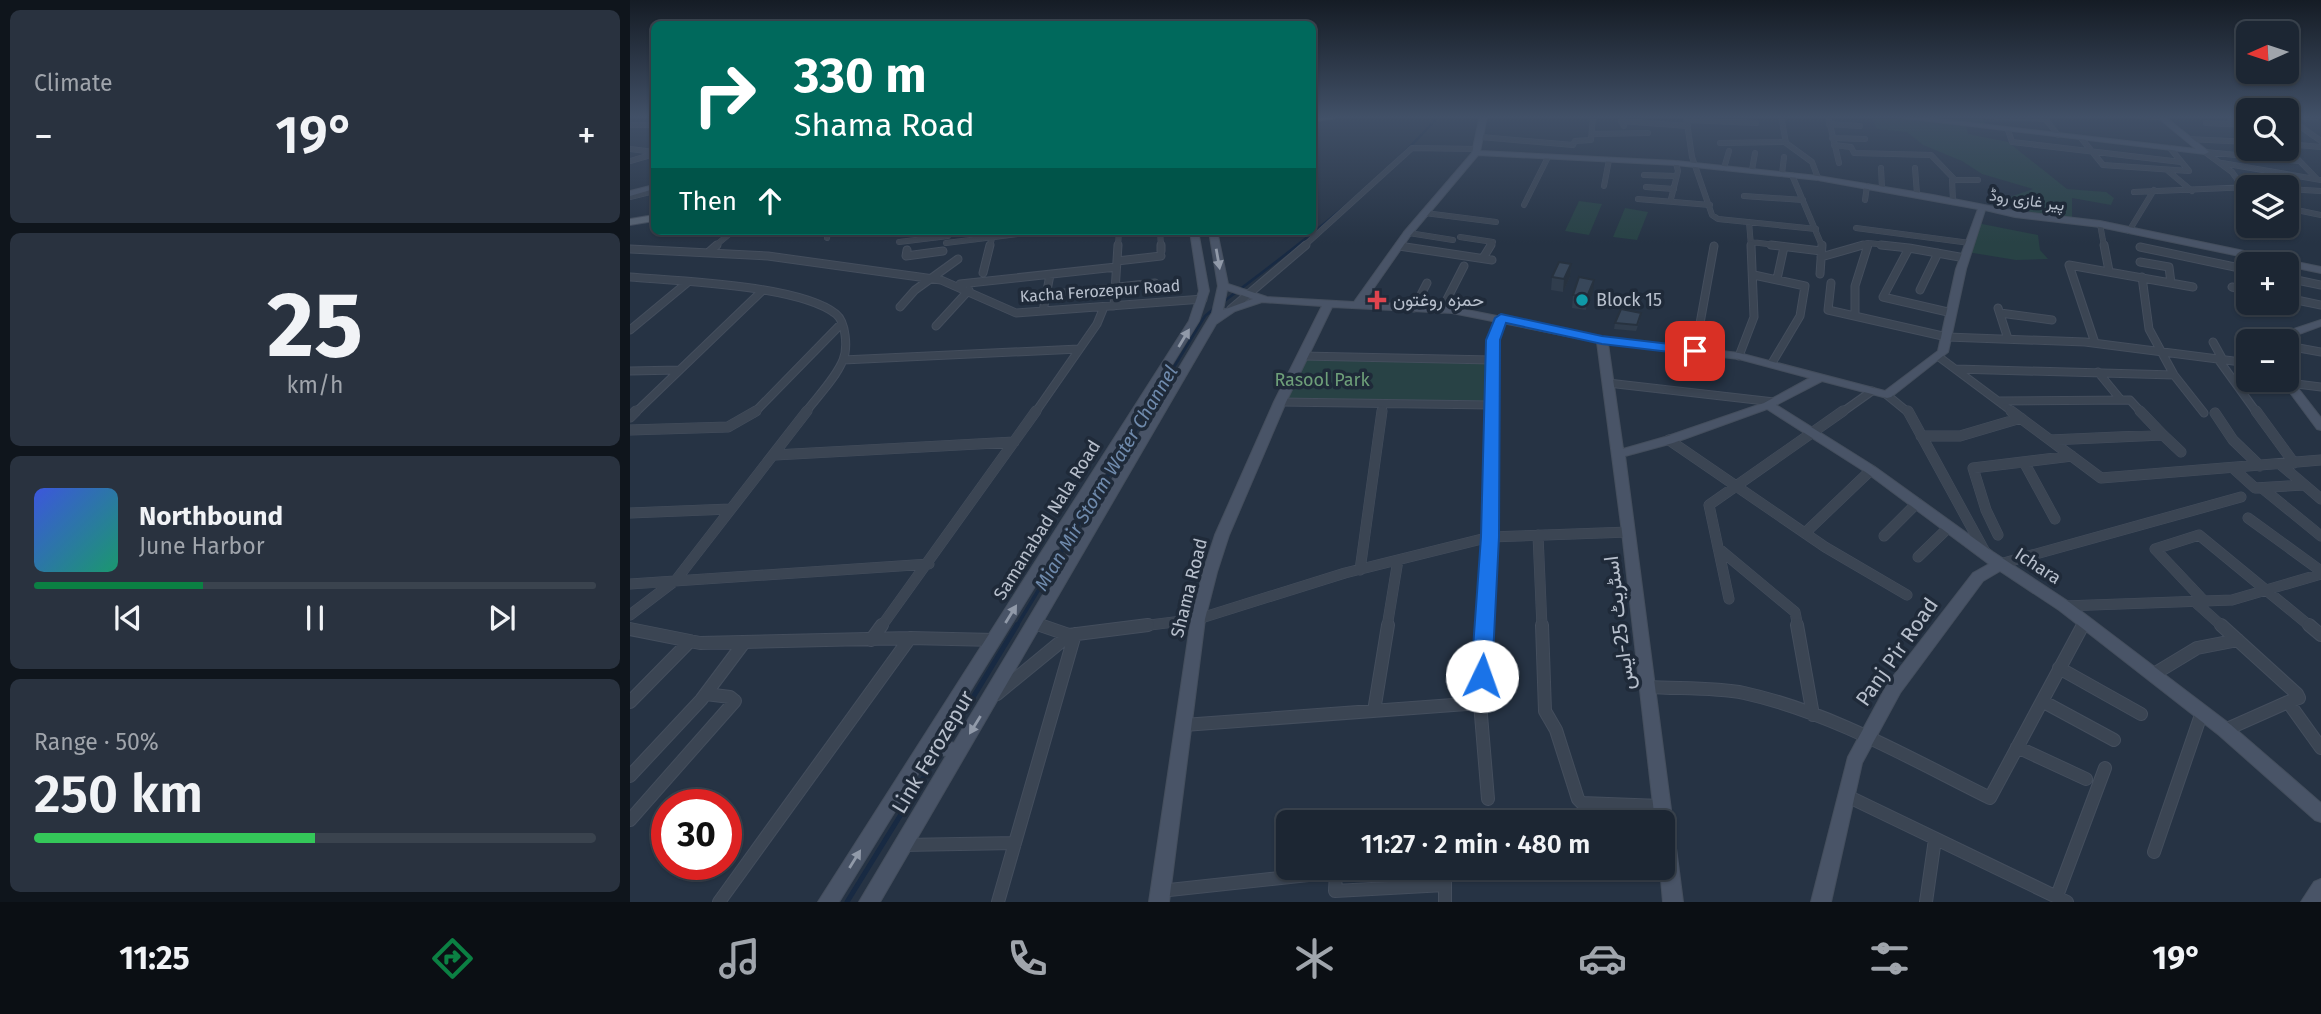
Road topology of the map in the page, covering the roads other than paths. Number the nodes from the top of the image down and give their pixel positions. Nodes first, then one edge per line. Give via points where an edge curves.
1 (1401, 158) edge
2 (1470, 158) edge
3 (1539, 158) edge
4 (1694, 158) edge
5 (1727, 158) edge
6 (1754, 158) edge
7 (1784, 158) edge
8 (1807, 158) edge
9 (1838, 158) edge
10 (1860, 158) edge
11 (1892, 158) edge
12 (1934, 158) edge
13 (2097, 158) edge
14 (2149, 158) edge
15 (2178, 158) edge
16 (2214, 158) edge
17 (1547, 159) junction
18 (1856, 159) dead end
19 (1572, 160) joint
20 (1609, 160) junction
21 (1900, 160) dead end
22 (2299, 160) edge
23 (2181, 162) junction
24 (1676, 163) junction
25 (1839, 163) dead end
26 (2221, 163) junction
27 (1695, 165) junction
28 (1724, 168) junction
29 (1881, 168) dead end
30 (1915, 169) dead end
31 (1752, 170) junction
32 (2167, 170) junction
33 (1787, 174) junction
34 (1644, 175) dead end
35 (1676, 176) junction
36 (1818, 178) junction
37 (1955, 180) junction
38 (1978, 180) dead end
39 (2236, 180) edge
40 (2319, 180) edge
41 (651, 183) edge
42 (1604, 186) dead end
43 (1867, 186) junction
44 (1646, 187) dead end
45 (2236, 187) edge
46 (630, 188) edge
47 (1882, 188) junction
48 (1674, 189) junction
49 (651, 190) edge
50 (2154, 190) junction
51 (2299, 190) edge
52 (2192, 191) junction
53 (2321, 191) edge
54 (2134, 192) dead end
55 (1917, 194) junction
56 (630, 196) edge
57 (1744, 196) dead end
58 (1638, 199) dead end
59 (1671, 199) dead end
60 (1804, 200) junction
61 (1865, 200) dead end
62 (1953, 201) junction
63 (1524, 205) dead end
64 (1710, 205) junction
65 (1982, 208) junction
66 (651, 209) edge
67 (2299, 210) edge
68 (630, 212) edge
69 (1425, 214) junction
70 (2321, 215) edge
71 (651, 219) edge
72 (630, 221) edge
73 (1496, 222) dead end
74 (1749, 222) junction
75 (2100, 224) junction
76 (1856, 228) dead end
77 (1816, 229) junction
78 (2129, 231) junction
79 (1409, 233) junction
80 (1316, 234) edge
81 (728, 235) edge
82 (978, 235) edge
83 (993, 235) edge
84 (1119, 235) edge
85 (1160, 235) edge
86 (1195, 235) edge
87 (1214, 235) edge
88 (1315, 235) edge
89 (948, 237) edge
90 (899, 242) dead end
91 (1751, 242) junction
92 (1868, 243) junction
93 (1970, 243) junction
94 (1399, 246) junction
95 (1714, 246) dead end
96 (1784, 247) junction
97 (2140, 247) dead end
98 (1909, 248) junction
99 (630, 249) edge
100 (907, 250) dead end
101 (709, 252) junction
102 (1938, 253) junction
103 (1821, 254) junction
104 (1483, 258) junction
105 (1965, 258) junction
106 (958, 259) dead end
107 (1492, 260) dead end
108 (2140, 262) dead end
109 (1116, 264) junction
110 (1464, 267) dead end
111 (2236, 267) edge
112 (2321, 270) edge
113 (2109, 271) junction
114 (983, 273) dead end
115 (1820, 274) dead end
116 (1050, 275) junction
117 (630, 277) edge
118 (2142, 277) junction
119 (1754, 278) junction
120 (930, 279) junction
121 (1777, 279) junction
122 (2299, 280) edge
123 (688, 282) junction
124 (1154, 283) dead end
125 (1427, 283) dead end
126 (2171, 283) junction
127 (1831, 284) dead end
128 (955, 285) junction
129 (2321, 285) edge
130 (1223, 286) junction
131 (1115, 287) junction
132 (2193, 287) dead end
133 (2232, 287) dead end
134 (2236, 288) edge
135 (969, 290) junction
136 (1920, 290) dead end
137 (762, 291) junction
138 (1046, 295) junction
139 (1247, 296) junction
140 (1203, 299) junction
141 (1266, 300) junction
142 (2299, 300) edge
143 (1328, 304) junction
144 (1357, 305) junction
145 (2321, 305) edge
146 (901, 307) dead end
147 (1109, 307) junction
148 (1414, 308) junction
149 (1231, 309) junction
150 (1442, 309) junction
151 (1044, 311) junction
152 (1952, 313) junction
153 (1854, 315) junction
154 (1501, 318) junction
155 (2052, 320) dead end
156 (842, 323) junction
157 (2320, 324) edge
158 (1208, 325) junction
159 (936, 326) dead end
160 (630, 330) edge
161 (2299, 331) edge
162 (1947, 337) junction
163 (1602, 340) junction
164 (2008, 340) junction
165 (2213, 342) dead end
166 (2095, 344) junction
167 (2299, 348) edge
168 (1079, 349) junction
169 (1695, 351) junction
170 (2161, 352) junction
171 (2321, 352) edge
172 (1303, 356) junction
173 (1739, 356) junction
174 (1939, 357) junction
175 (843, 360) junction
176 (1492, 360) junction
177 (2220, 360) junction
178 (2236, 362) edge
179 (1772, 363) junction
180 (1955, 369) junction
181 (679, 370) junction
182 (630, 371) edge
183 (2098, 372) junction
184 (2174, 375) junction
185 (1821, 377) junction
186 (2299, 382) edge
187 (1608, 383) junction
188 (2321, 387) edge
189 (1872, 391) junction
190 (2297, 392) edge
191 (1887, 395) junction
192 (2121, 400) junction
193 (1998, 401) junction
194 (1280, 402) junction
195 (1771, 403) junction
196 (1383, 404) junction
197 (1491, 405) junction
198 (2204, 413) dead end
199 (2215, 413) dead end
200 (630, 417) edge
201 (2021, 418) junction
202 (2320, 424) edge
203 (630, 430) edge
204 (1810, 433) junction
205 (2162, 435) junction
206 (1921, 436) junction
207 (1669, 440) junction
208 (2050, 440) junction
209 (1014, 442) junction
210 (2180, 452) dead end
211 (1618, 454) junction
212 (775, 455) junction
213 (2072, 456) junction
214 (2321, 460) edge
215 (2024, 462) junction
216 (2294, 463) junction
217 (2280, 464) junction
218 (2260, 466) junction
219 (2234, 469) junction
220 (1871, 470) junction
221 (2304, 485) junction
222 (1735, 486) junction
223 (2262, 488) junction
224 (2241, 497) dead end
225 (2321, 499) edge
226 (1917, 503) junction
227 (730, 509) junction
228 (630, 513) edge
229 (2248, 517) dead end
230 (2054, 519) dead end
231 (1949, 527) junction
232 (1629, 532) junction
233 (1805, 533) junction
234 (1538, 535) junction
235 (1998, 535) dead end
236 (1884, 536) dead end
237 (2321, 536) edge
238 (1490, 537) junction
239 (1717, 548) junction
240 (1919, 557) dead end
241 (1398, 560) junction
242 (1994, 560) junction
243 (929, 564) junction
244 (1360, 570) junction
245 (2321, 572) edge
246 (676, 580) junction
247 (630, 584) edge
248 (2266, 591) junction
249 (1906, 595) dead end
250 (1729, 600) dead end
251 (2199, 601) junction
252 (2064, 606) junction
253 (630, 615) edge
254 (1198, 619) junction
255 (2085, 622) junction
256 (1032, 623) junction
257 (630, 629) edge
258 (1072, 635) junction
259 (2321, 635) edge
260 (910, 638) junction
261 (871, 640) junction
262 (994, 640) junction
263 (2238, 640) junction
264 (690, 641) junction
265 (743, 644) junction
266 (2059, 668) junction
267 (2154, 674) junction
268 (1648, 687) junction
269 (635, 692) edge
270 (706, 694) junction
271 (992, 698) junction
272 (2042, 701) junction
273 (630, 702) edge
274 (2288, 702) junction
275 (1480, 704) junction
276 (1374, 711) junction
277 (2202, 712) junction
278 (2141, 714) dead end
279 (1813, 715) junction
280 (1184, 725) junction
281 (2225, 730) junction
282 (2316, 733) edge
283 (1867, 737) junction
284 (2114, 740) dead end
285 (927, 745) junction
286 (2017, 747) junction
287 (2321, 748) edge
288 (959, 751) junction
289 (2105, 768) dead end
290 (630, 776) edge
291 (2086, 779) dead end
292 (1845, 796) junction
293 (1488, 799) dead end
294 (1661, 806) junction
295 (1662, 810) edge
296 (2321, 814) edge
297 (630, 820) edge
298 (1934, 839) junction
299 (1015, 843) junction
300 (904, 845) junction
301 (2154, 852) dead end
302 (1445, 880) edge
303 (1671, 880) edge
304 (1445, 886) junction
305 (1160, 897) edge
306 (2062, 899) edge
307 (719, 902) edge
308 (828, 902) edge
309 (869, 902) edge
310 (998, 902) edge
311 (1445, 902) edge
312 (1673, 902) edge
313 (1821, 902) edge
314 (1926, 902) edge

1 - 80 street
2 - 69 street
3 - 17 street, پیر غازی روڈ
4 - 27 street
5 - 28 street
6 - 31 street
7 - 33 street
8 - 36 street
9 - 25 street
10 - 18 street
11 - 21 street
12 - 37 street
13 - 32 street via 2103,165
14 - 23 street
15 - 23 street
16 - 26 street
17 - 19 street, پیر غازی روڈ
17 - 63 street
19 - 20 street, پیر غازی روڈ
20 - 24 street, پیر غازی روڈ
20 - 42 street
22 - 40 street
23 - 32 street via 2189,171
24 - 27 street, پیر غازی روڈ
24 - 35 street
26 - 39 street
26 - 40 street
27 - 28 street, پیر غازی روڈ
27 - 64 street
28 - 31 street, پیر غازی روڈ
29 - 47 street
30 - 55 street
31 - 33 street, پیر غازی روڈ
32 - 52 street
33 - 36 street, پیر غازی روڈ
33 - 60 street
34 - 35 street
35 - 48 street
36 - 43 street, پیر غازی روڈ
37 - 38 street
37 - 62 street
41 - 46 street
43 - 47 street, پیر غازی روڈ
43 - 61 street
44 - 48 street
45 - 52 street
47 - 55 street, پیر غازی روڈ
48 - 59 street
49 - 56 street
50 - 52 street
50 - 54 street
50 - 78 street
51 - 53 street
55 - 62 street, پیر غازی روڈ
57 - 60 street
58 - 64 street
60 - 77 street
62 - 65 street, پیر غازی روڈ
64 - 74 street via 1718,219
65 - 75 street, پیر غازی روڈ
65 - 93 street
66 - 68 main road
67 - 70 street
69 - 73 street
69 - 79 street
71 - 72 main road
74 - 77 street
74 - 91 street
75 - 78 street, پیر غازی روڈ
75 - 113 street
76 - 93 street
77 - 103 street
78 - 112 street, پیر غازی روڈ
79 - 94 street
79 - 104 street via 1493,242
81 - 101 street
82 - 89 street
83 - 114 street
84 - 109 street
85 - 109 street via 1161,253
86 - 140 street
87 -> 130 street
88 - 139 street
89 - 90 street
89 - 100 street via 942,255 906,256
91 - 96 street
91 - 119 street
92 - 98 street
92 - 103 street
92 - 153 street via 1855,286
93 - 105 street
94 - 104 street
94 - 144 street
95 - 169 street
96 - 103 street
96 - 121 street
97 - 111 street
98 - 102 street
98 - 152 street via 1883,298
99 - 101 street, Kacha Ferozepur Road
101 - 120 street, Kacha Ferozepur Road
102 - 105 street
102 - 136 street
103 - 115 street
104 - 107 street
105 - 152 street
106 - 120 street
108 - 126 street via 2169,267
109 - 116 street
109 - 131 street
110 - 150 street
113 - 118 street
113 - 166 street via 2068,265
116 - 128 street
116 - 138 street
117 - 123 street
118 - 126 street
118 - 170 street via 2148,329
119 - 121 street
119 - 173 street via 1754,317
120 - 128 street, Kacha Ferozepur Road
120 - 146 street
121 - 179 street via 1805,286 1800,316
122 - 129 street
123 - 137 street
123 - 160 street
124 - 131 street
125 - 148 street
126 - 132 street
127 - 153 street via 1828,310
128 - 135 street, Kacha Ferozepur Road
130 - 139 street
130 - 158 street
131 - 138 street
131 - 147 street
133 - 134 street
135 - 151 street, Kacha Ferozepur Road via 999,309
135 - 159 street
137 - 156 street via 810,302 835,313
137 - 181 street
138 - 151 street
139 - 141 street
139 - 149 street
140 - 147 street, Kacha Ferozepur Road
262 -> 140 street, Samanabad Nala Road via 1184,338
141 - 143 street
141 - 149 street
142 - 145 street
143 - 144 street
143 - 172 street, Shama Road
144 - 148 street
147 - 151 street, Kacha Ferozepur Road
147 - 168 street
148 - 150 street
149 - 158 street
150 - 154 street
152 - 162 street
153 - 162 street
154 - 163 street
154 - 176 street
155 - 164 street via 1999,310
156 - 175 street
156 - 203 street via 740,423
157 - 161 street
158 - 256 street
162 - 164 street
162 - 174 street
163 - 169 street
163 - 187 street, اسٹریٹ 25-ایس
164 - 166 street
165 - 177 street
166 - 170 street
167 - 171 street
168 - 175 street
168 - 209 street
169 - 173 street
170 - 177 street
170 - 184 street
172 - 176 street
172 - 194 street, Shama Road
173 - 179 street
174 - 180 street
174 - 191 street
175 - 212 street
176 - 197 street
177 - 178 street
177 - 216 street
179 - 185 street
180 - 183 street
180 - 193 street
181 - 182 street
181 - 200 street
183 - 184 street
183 - 192 street
184 - 198 street
185 - 189 street
185 - 195 street
186 - 188 street
187 - 195 street
187 - 211 street, اسٹریٹ 25-ایس
189 - 191 street
189 - 204 street
190 - 202 street
191 - 206 street via 1908,411
192 - 193 street
192 - 205 street via 2130,400
193 - 201 street
194 - 196 street
194 - 254 street, Shama Road via 1222,535
195 - 204 street, Ichara
195 - 207 street
196 - 197 street
196 - 244 street
197 - 238 street
199 - 218 street via 2233,440
201 - 206 street via 1960,436
201 - 208 street
204 - 220 street, Ichara
204 - 222 street
205 - 208 street
205 - 210 street
206 - 242 street
207 - 211 street
207 - 222 street
208 - 213 street
209 - 212 street
209 - 243 street
211 - 232 street, اسٹریٹ 25-ایس
212 - 227 street
213 - 215 street
213 - 219 street via 2105,479
214 - 216 street
215 - 230 street
215 - 235 street via 1973,468
216 - 217 street
217 - 218 street
217 - 221 street
218 - 219 street
219 - 223 street via 2255,488
220 - 226 street, Ichara
220 - 233 street
221 - 223 street
221 - 225 street
222 - 233 street
222 - 239 street via 1709,505
223 - 237 street
224 - 242 street
226 - 231 street, Ichara
226 - 236 street
227 - 228 street
227 - 246 street
229 - 245 street
231 - 240 street
231 - 242 street, Ichara
232 - 234 street
232 - 268 street, اسٹریٹ 25-ایس
233 - 249 street
234 - 238 street
234 - 294 street via 1545,711 1556,730 1578,799 1582,803
238 - 241 street
238 - 275 street
239 - 250 street
239 - 279 street via 1795,611
241 - 244 street
241 - 276 street
242 - 252 street, Ichara
242 - 283 street, Panj Pir Road via 1894,688
243 - 246 street
243 - 261 street
244 - 254 street
245 - 248 street
246 - 247 street
246 - 253 street
248 - 251 street via 2232,600
248 - 251 street via 2199,535 2155,549
248 - 259 street
251 - 252 street
251 - 263 street
252 - 255 street, Ichara
254 - 258 street
254 - 280 street, Shama Road
255 - 266 street
255 - 267 street, Ichara
256 - 258 street
256 - 271 street, Link Ferozepur
257 - 264 street
258 - 271 street
258 - 299 street
260 - 261 street
260 - 262 street
260 - 307 street
261 - 265 street
262 - 285 street, Samanabad Nala Road
263 - 267 street via 2197,649
263 - 274 street via 2299,698
264 - 265 street
264 - 269 street
265 - 270 street
266 - 272 street
266 - 278 street
267 - 277 street, Ichara
268 - 279 street via 1743,693
268 - 294 street, اسٹریٹ 25-ایس
269 - 273 street
270 - 290 street
270 - 297 street via 730,696 735,701
271 -> 288 street, Link Ferozepur
272 - 284 street
272 - 286 street
274 - 281 street
274 - 282 street
275 - 276 street
275 - 293 street
276 - 280 street
277 - 281 street, Ichara
277 - 301 street
279 - 283 street
280 - 305 street, Shama Road
281 - 296 street, Ichara
282 - 287 street
283 - 286 street via 1990,798
283 - 292 street, Panj Pir Road
285 - 288 street
308 -> 285 street, Samanabad Nala Road
286 - 291 street
288 - 300 street, Link Ferozepur
289 - 306 street
292 - 298 street
292 - 313 street, Panj Pir Road
294 - 295 street, اسٹریٹ 25-ایس
298 - 306 street
298 - 314 street
299 - 300 street
299 - 310 street
300 - 309 street, Link Ferozepur
302 - 304 street
303 - 312 street, اسٹریٹ 25-ایس
304 - 305 street via 1335,891 1336,872
304 - 311 street

